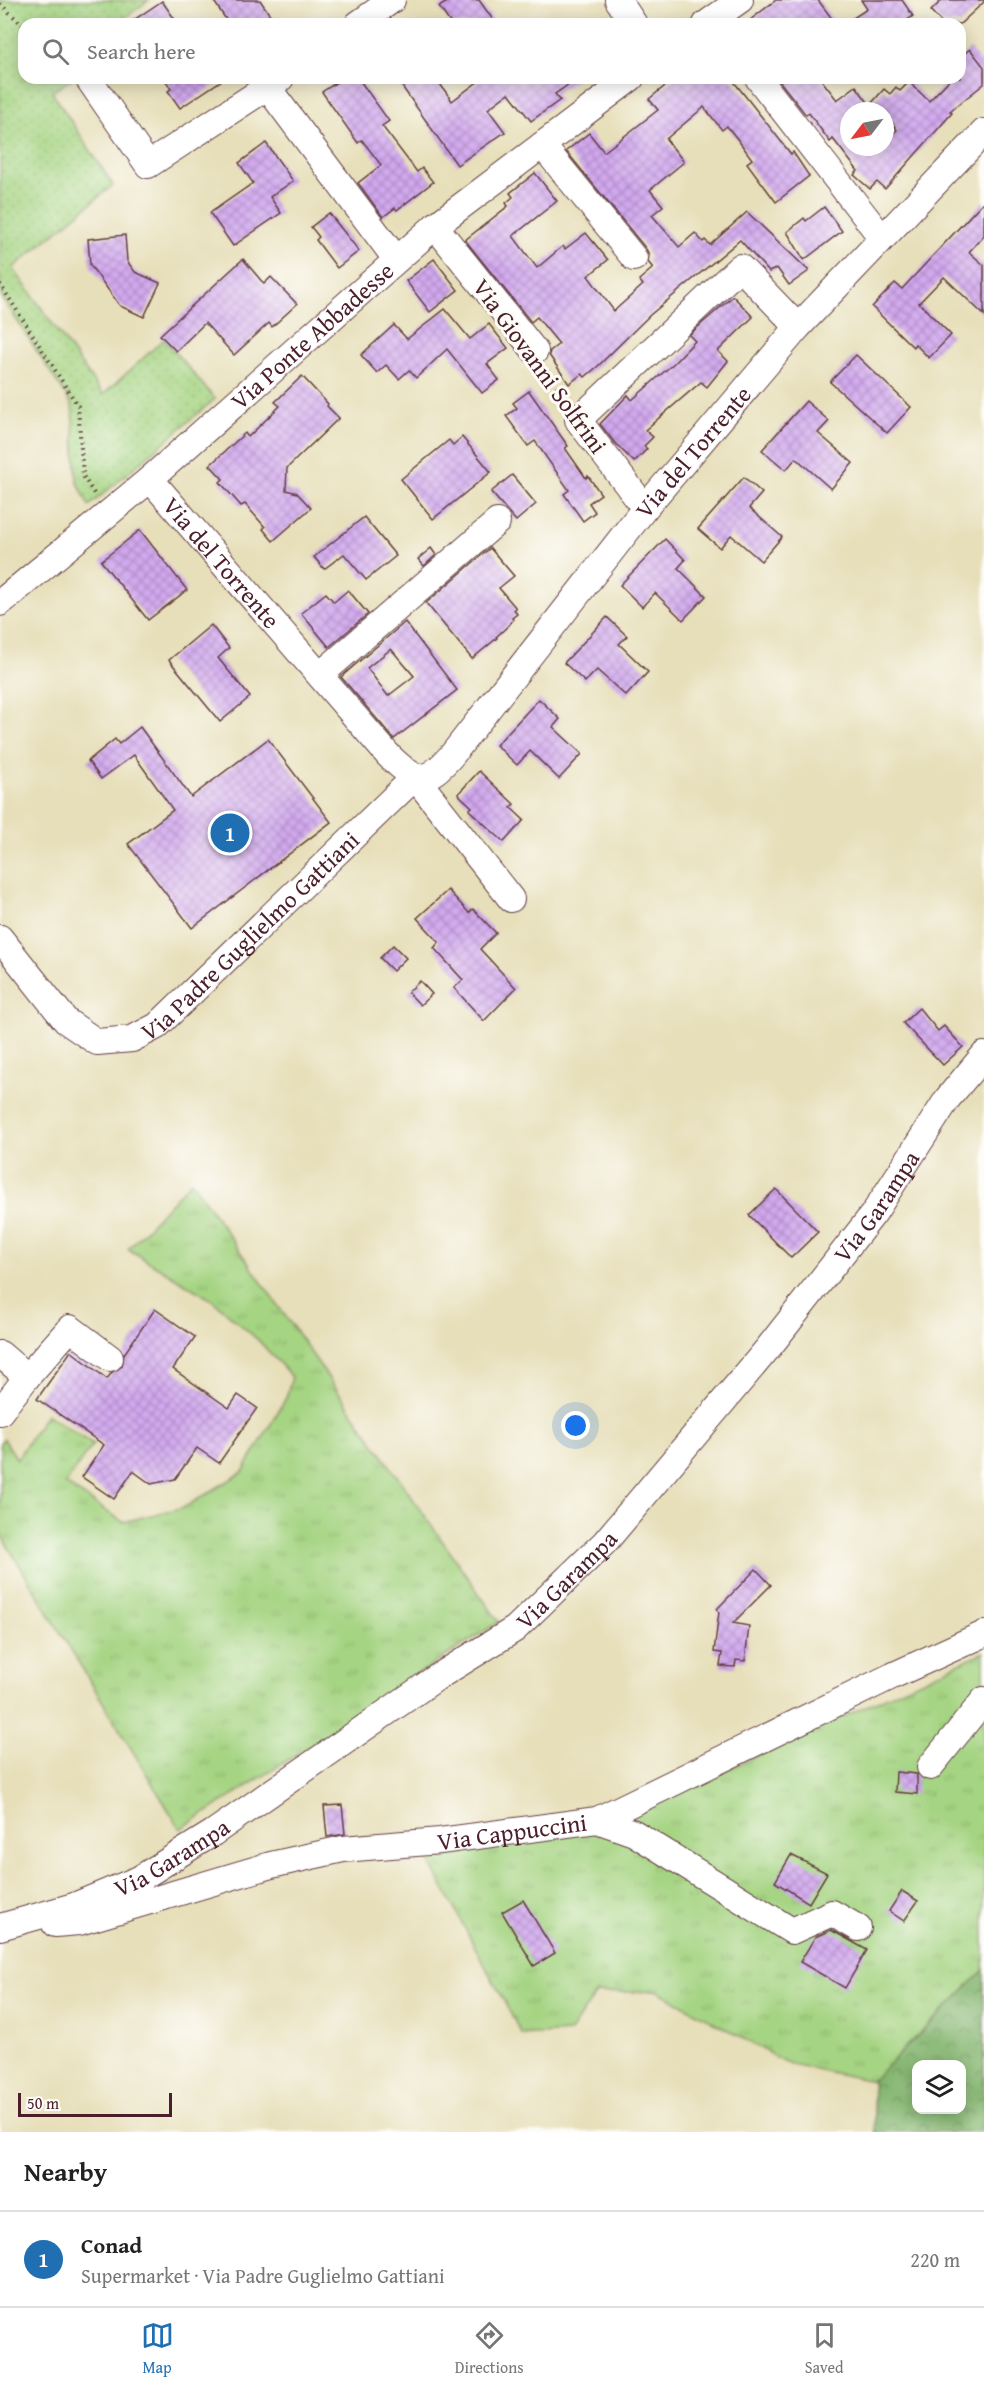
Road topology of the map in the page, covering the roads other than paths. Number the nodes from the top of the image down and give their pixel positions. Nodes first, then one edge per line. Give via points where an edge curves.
1 (392, 0) edge
2 (618, 0) edge
3 (740, 0) edge
4 (366, 18) edge
5 (630, 18) edge
6 (716, 18) edge
7 (92, 84) edge
8 (273, 84) edge
9 (276, 84) edge
10 (623, 84) edge
11 (763, 84) edge
12 (984, 132) edge
13 (542, 145) junction
14 (435, 225) junction
15 (882, 238) junction
16 (634, 258) dead end
17 (396, 259) junction
18 (798, 327) junction
19 (535, 351) road end
20 (150, 479) junction
21 (645, 508) junction
22 (497, 522) dead end
23 (0, 603) edge
24 (320, 675) junction
25 (416, 777) junction
26 (511, 899) dead end
27 (0, 938) edge
28 (984, 1054) edge
29 (0, 1354) edge
30 (110, 1358) dead end
31 (27, 1377) junction
32 (0, 1412) edge
33 (984, 1634) edge
34 (984, 1700) edge
35 (930, 1767) dead end
36 (597, 1820) junction
37 (3, 1926) edge
38 (858, 1928) dead end

1 - 4 street
2 - 5 street
3 - 6 street
7 - 8 street via 148,165
9 - 17 street
10 - 13 street, Via Ponte Abbadesse
11 - 15 street
12 - 15 street, Via del Torrente
13 - 14 street, Via Ponte Abbadesse
13 - 16 street
14 - 17 street, Via Ponte Abbadesse
14 - 19 street, Via Giovanni Solfrini
15 - 18 street, Via del Torrente
17 - 20 street, Via Ponte Abbadesse
18 - 21 street, Via del Torrente
18 - 21 street, Via Giovanni Solfrini via 740,267 578,420
20 - 23 street, Via Ponte Abbadesse
20 - 24 street, Via del Torrente
21 - 25 street, Via del Torrente via 452,755 436,772
22 - 24 street
24 - 25 street, Via del Torrente via 389,756
25 - 26 street, Via del Torrente
25 - 27 street, Via Padre Guglielmo Gattiani via 157,1026 132,1039 97,1042 66,1022
28 - 37 street, Via Garampa via 948,1098 874,1213 769,1347 605,1542 515,1629 139,1879 74,1906
29 - 31 street
30 - 31 street via 70,1328
31 - 32 street
33 - 36 street, Via Cappuccini
34 - 35 street
36 - 37 street, Via Cappuccini via 440,1841 342,1849 271,1865 79,1922
36 - 38 street via 634,1833 792,1931 832,1914

